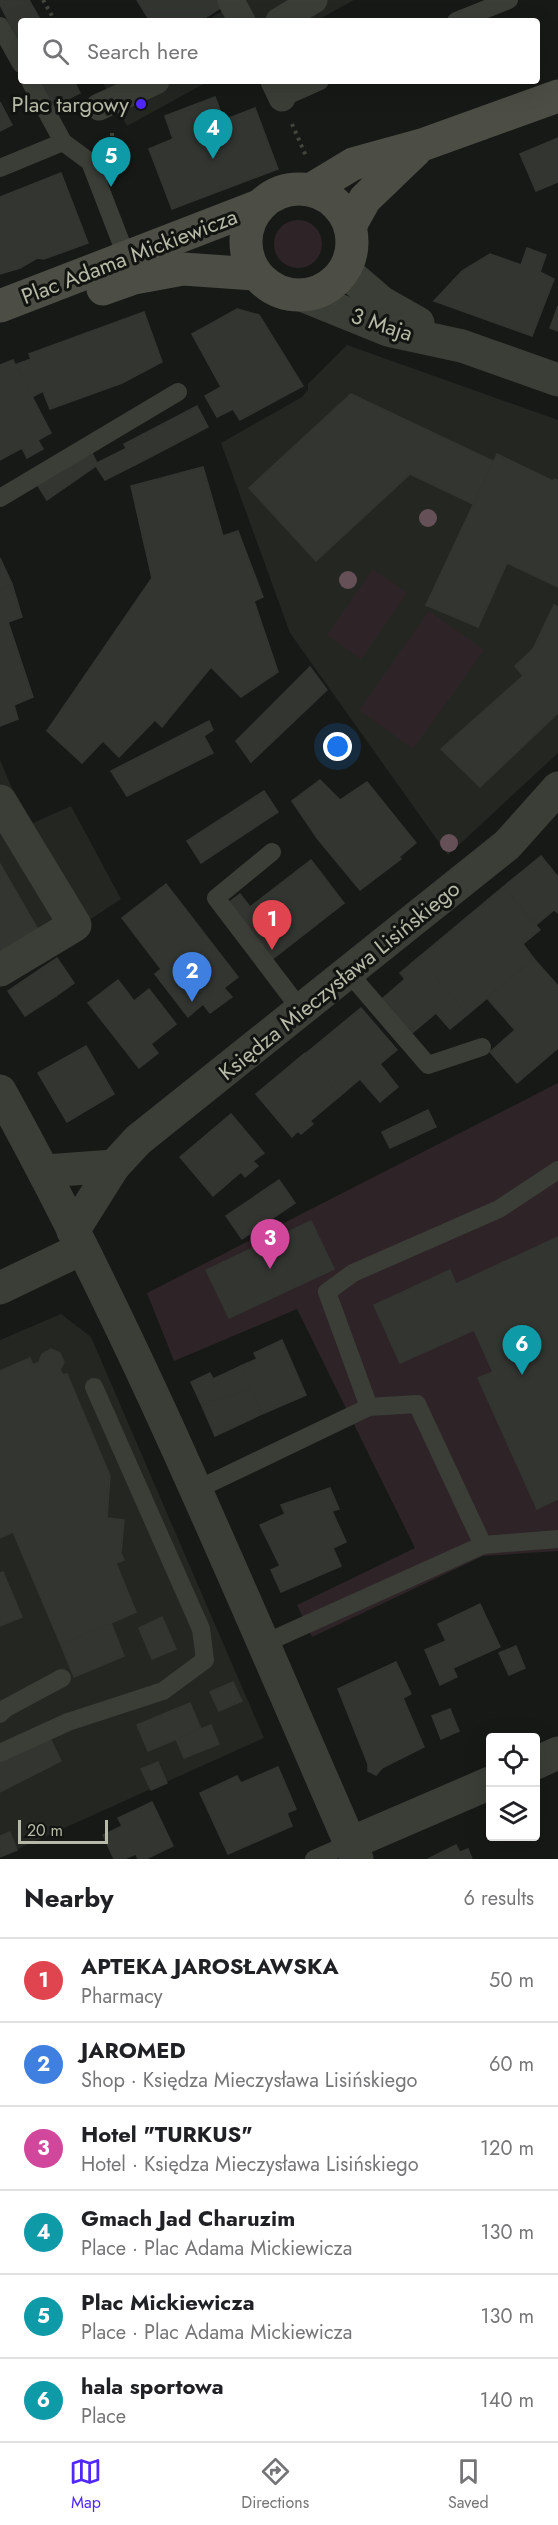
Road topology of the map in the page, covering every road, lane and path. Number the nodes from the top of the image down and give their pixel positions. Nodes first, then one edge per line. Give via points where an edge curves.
1 (43, 0) edge
2 (314, 0) edge
3 (509, 0) edge
4 (53, 18) edge
5 (284, 18) edge
6 (464, 18) edge
7 (0, 26) edge
8 (18, 59) edge
9 (32, 84) edge
10 (149, 84) edge
11 (304, 84) edge
12 (278, 89) edge
13 (558, 96) edge
14 (99, 107) dead end
15 (298, 140) dead end
16 (63, 142) junction
17 (422, 145) junction
18 (0, 168) edge
19 (310, 176) junction
20 (259, 206) junction
21 (350, 226) junction
22 (127, 258) junction
23 (345, 271) junction
24 (255, 274) junction
25 (304, 296) junction
26 (0, 306) edge
27 (0, 328) edge
28 (462, 346) junction
29 (558, 380) edge
30 (178, 392) dead end
31 (0, 498) edge
32 (558, 788) edge
33 (0, 801) edge
34 (272, 852) dead end
35 (0, 970) edge
36 (348, 972) junction
37 (301, 1010) junction
38 (482, 1047) dead end
39 (0, 1091) edge
40 (114, 1166) junction
41 (558, 1170) edge
42 (45, 1171) junction
43 (77, 1240) junction
44 (0, 1288) edge
45 (94, 1388) dead end
46 (369, 1407) junction
47 (196, 1490) junction
48 (558, 1539) edge
49 (483, 1545) junction
50 (263, 1644) junction
51 (62, 1678) dead end
52 (0, 1714) edge
53 (0, 1753) edge
54 (558, 1754) edge
55 (540, 1761) edge
56 (486, 1785) edge
57 (354, 1851) edge
58 (314, 1859) edge

1 - 4 path
2 - 5 street
3 - 6 lane
7 - 8 lane
9 - 16 lane
10 - 14 street
11 - 12 lane
13 - 17 main road
15 - 19 path
16 - 18 lane
16 - 22 lane via 90,162
17 - 19 main road
17 - 21 main road via 365,199
19 - 20 main road
19 - 21 main road via 344,213
20 - 22 main road, Plac Adama Mickiewicza
20 - 24 main road via 249,222 245,240 247,258
21 - 23 main road via 353,242
22 - 26 main road, Plac Adama Mickiewicza
23 - 25 main road via 334,284
23 - 28 street, 3 Maja via 388,307
24 - 25 main road via 285,295
24 - 27 main road, Plac Adama Mickiewicza via 183,268 134,278
25 - 28 street, 3 Maja via 388,330
28 - 29 street, 3 Maja
30 - 31 lane
32 - 36 street, Księdza Mieczysława Lisińskiego via 507,845
33 - 35 street via 75,925
34 - 37 lane via 216,898
36 - 37 street, Księdza Mieczysława Lisińskiego
36 - 38 lane via 428,1065
37 - 40 street, Księdza Mieczysława Lisińskiego via 138,1140
39 - 42 street
40 - 42 street
40 - 43 street, Księdza Mieczysława Lisińskiego
41 - 46 lane via 499,1209 353,1273 327,1292
42 - 43 street
43 - 44 street
43 - 47 street
45 - 53 lane via 201,1629 204,1660 163,1691 68,1722
46 - 47 lane
46 - 49 lane via 417,1404
47 - 50 street
48 - 49 lane
49 - 50 lane
50 - 57 street
51 - 52 lane
54 - 55 street
56 - 57 street
57 - 58 lane

